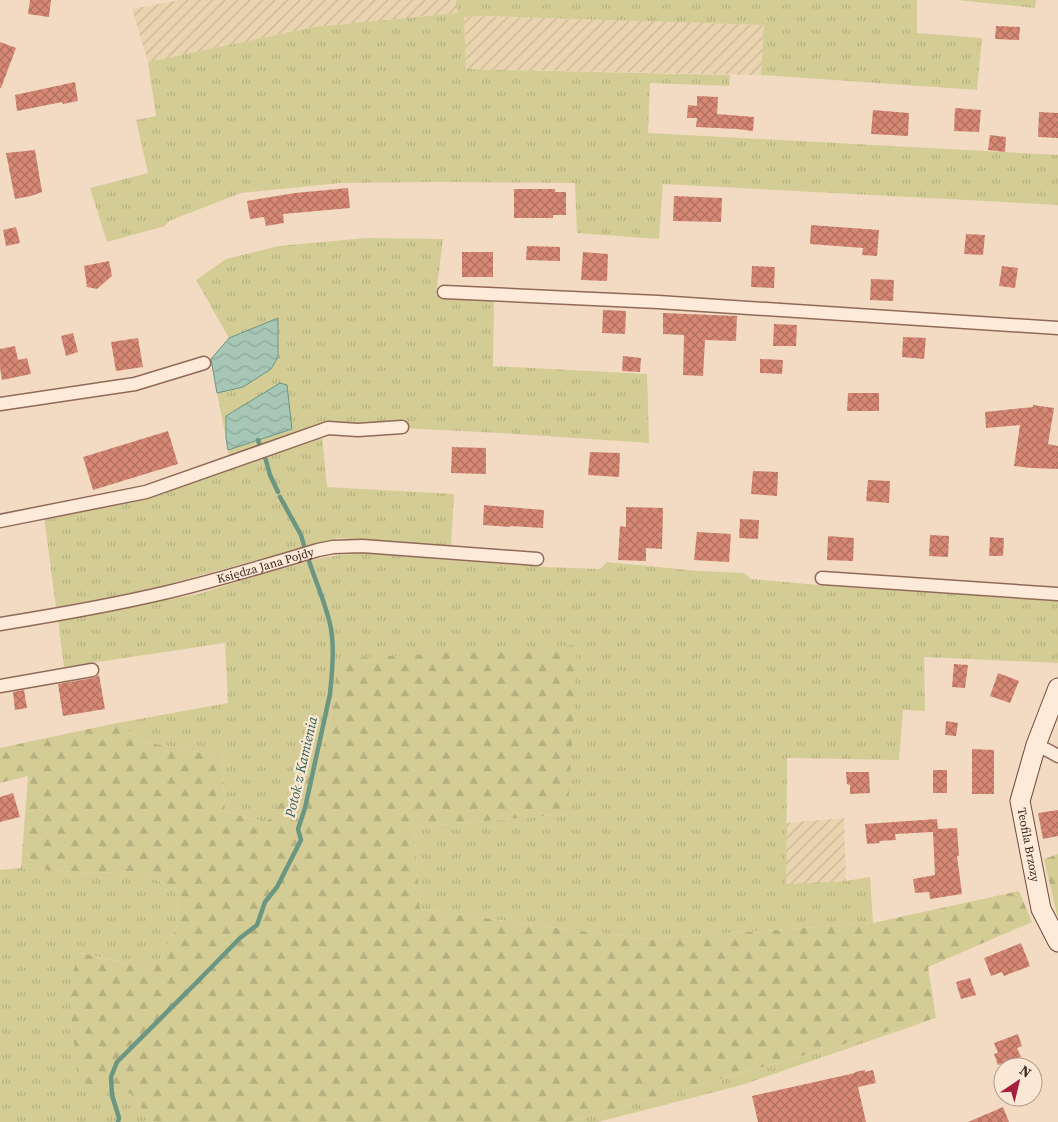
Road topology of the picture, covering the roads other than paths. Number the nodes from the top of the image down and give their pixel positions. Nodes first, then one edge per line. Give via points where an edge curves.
1 (444, 292) dead end
2 (1058, 328) edge
3 (204, 364) dead end
4 (0, 404) edge
5 (402, 427) dead end
6 (0, 521) edge
7 (537, 559) dead end
8 (822, 578) dead end
9 (1058, 594) edge
10 (0, 624) edge
11 (92, 670) dead end
12 (0, 686) edge
13 (1058, 688) edge
14 (1036, 745) junction
15 (1058, 756) edge
16 (1058, 942) edge

1 - 2 street via 658,302
3 - 4 street via 135,384
5 - 6 street via 328,428 146,492
7 - 10 street, Księdza Jana Pojdy via 362,546 333,547 167,592
8 - 9 street
11 - 12 street
13 - 14 street, Teofila Brzozy
14 - 15 street
14 - 16 street, Teofila Brzozy via 1020,801 1041,909

